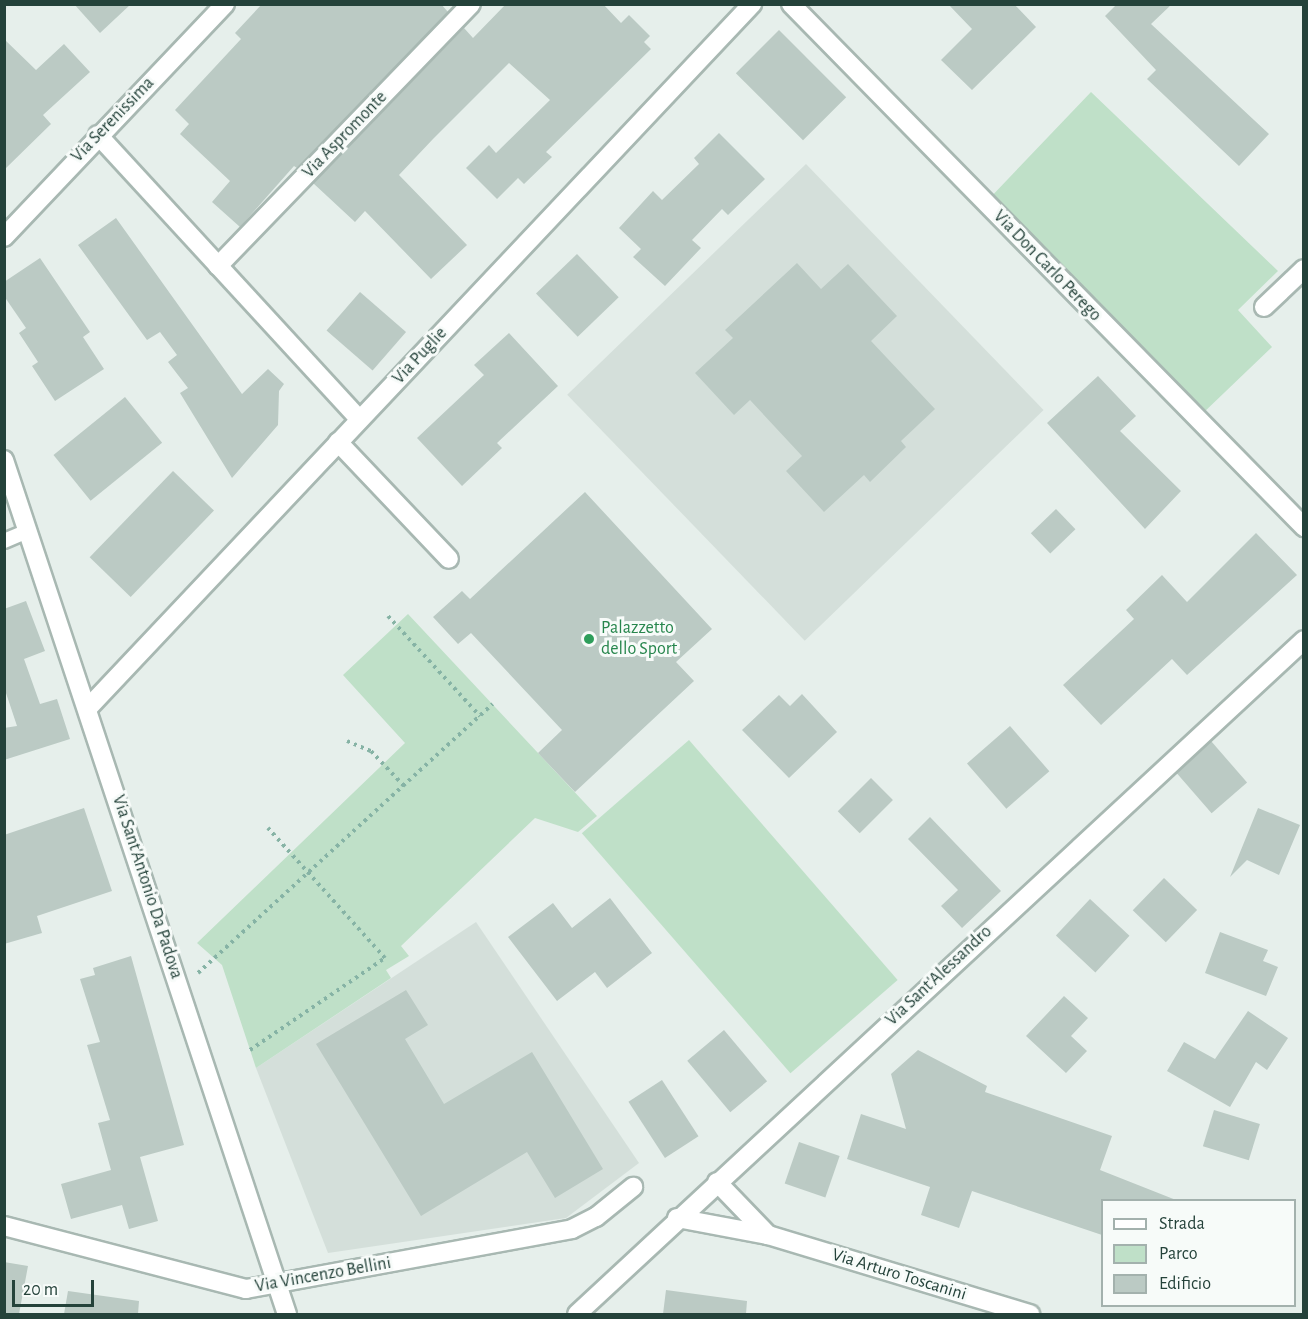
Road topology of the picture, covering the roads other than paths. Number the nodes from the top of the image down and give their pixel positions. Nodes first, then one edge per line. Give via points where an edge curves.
1 (225, 4) edge
2 (471, 4) edge
3 (752, 4) edge
4 (790, 4) edge
5 (98, 135) junction
6 (4, 237) edge
7 (219, 266) junction
8 (1304, 269) edge
9 (1264, 307) dead end
10 (359, 419) junction
11 (338, 442) junction
12 (4, 460) edge
13 (1304, 527) edge
14 (28, 531) junction
15 (4, 541) edge
16 (449, 560) dead end
17 (1304, 640) edge
18 (88, 708) junction
19 (717, 1182) junction
20 (633, 1187) dead end
21 (677, 1218) junction
22 (4, 1226) edge
23 (768, 1235) junction
24 (279, 1285) junction
25 (287, 1314) edge
26 (577, 1314) edge
27 (1030, 1314) edge

1 - 5 street, Via Serenissima
2 - 7 street, Via Aspromonte
3 - 10 street, Via Puglie
4 - 13 street, Via Don Carlo Perego
5 - 6 street, Via Serenissima
5 - 7 street
7 - 10 street
8 - 9 street
10 - 11 street, Via Puglie
11 - 16 street
11 - 18 street, Via Puglie
12 - 14 street, Via Sant'Antonio Da Padova
14 - 15 lane
14 - 18 street, Via Sant'Antonio Da Padova
17 - 19 street, Via Sant'Alessandro
18 - 24 street, Via Sant'Antonio Da Padova
19 - 21 street, Via Sant'Alessandro
19 - 23 street, Via Arturo Toscanini
20 - 24 street, Via Vincenzo Bellini via 596,1217 572,1228
21 - 23 street, Via Arturo Toscanini
21 - 26 street, Via Sant'Alessandro
22 - 24 street, Via Vincenzo Bellini via 227,1287
23 - 27 street, Via Arturo Toscanini
24 - 25 street, Via Sant'Antonio Da Padova

